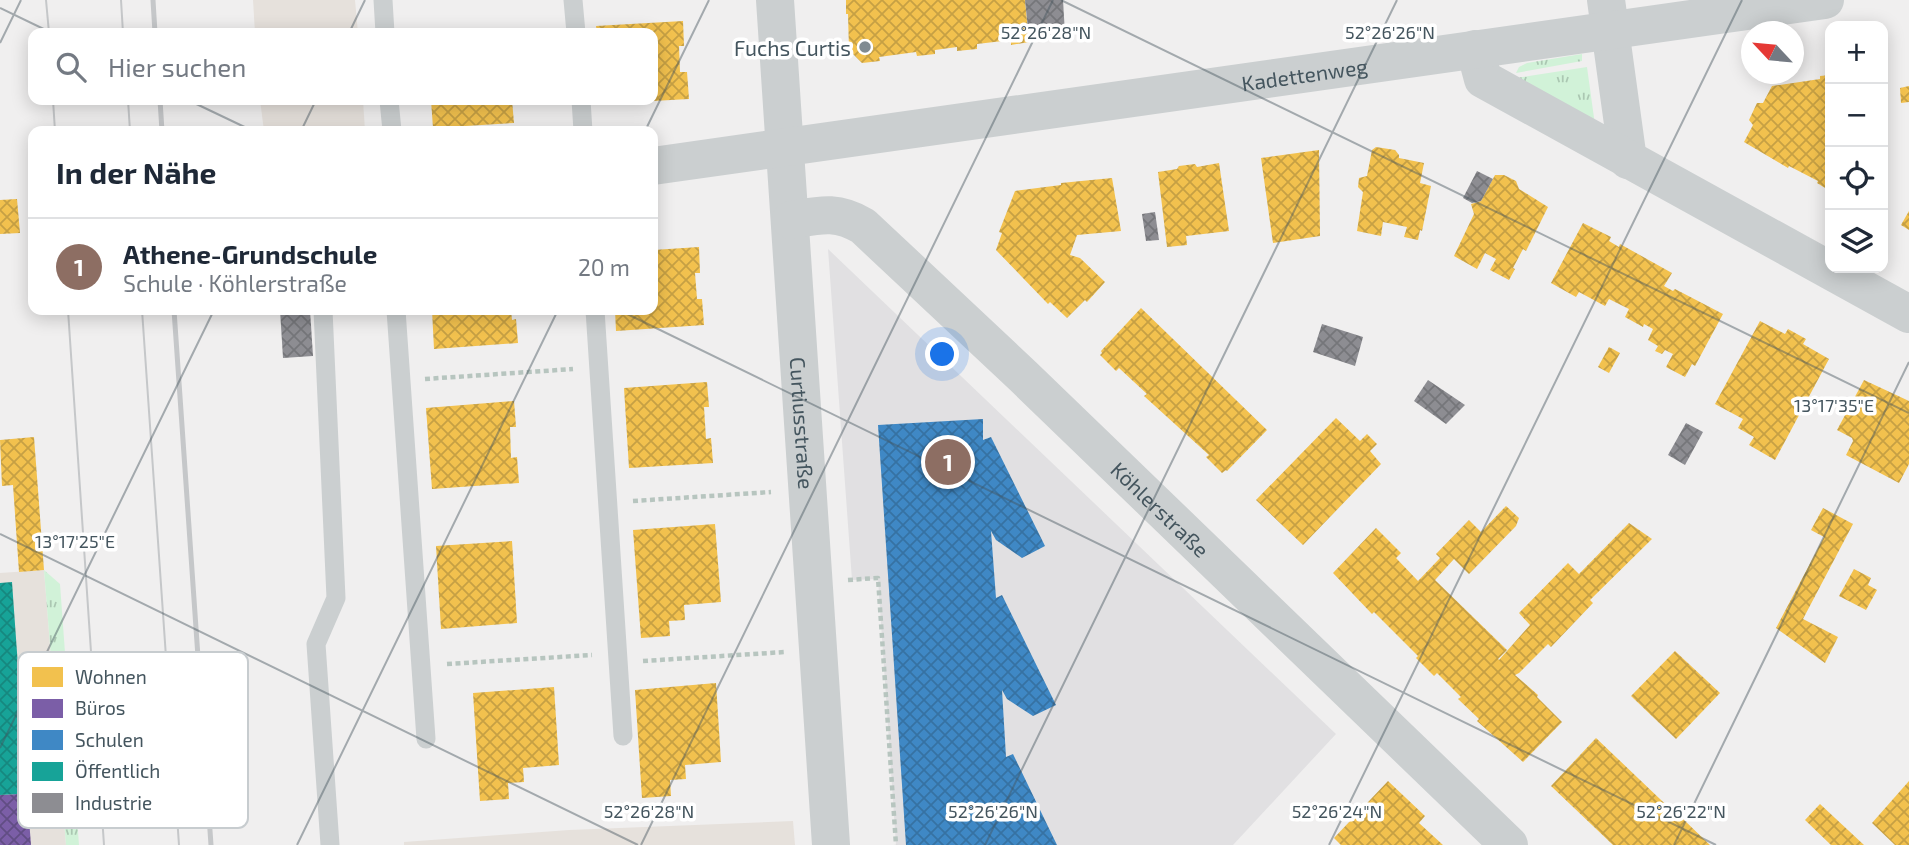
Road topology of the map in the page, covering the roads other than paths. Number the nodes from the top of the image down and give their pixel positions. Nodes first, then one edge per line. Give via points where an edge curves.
1 (383, 0) edge
2 (573, 0) edge
3 (775, 0) edge
4 (1825, 0) edge
5 (1608, 15) edge
6 (385, 28) edge
7 (576, 28) edge
8 (1475, 50) junction
9 (389, 105) edge
10 (580, 105) edge
11 (392, 126) edge
12 (583, 126) edge
13 (786, 148) junction
14 (1628, 160) junction
15 (658, 165) edge
16 (791, 220) junction
17 (1909, 314) edge
18 (323, 315) edge
19 (396, 315) edge
20 (595, 315) edge
21 (623, 736) dead end
22 (426, 739) dead end
23 (330, 845) edge
24 (831, 845) edge
25 (1508, 845) edge

1 - 6 lane
2 - 7 lane
3 - 13 street, Curtiusstraße
4 - 5 street, Kadettenweg
5 - 8 street, Kadettenweg
5 - 14 street
8 - 13 street, Kadettenweg
8 - 14 street via 1483,79
9 - 11 lane
10 - 12 lane
13 - 15 street, Kadettenweg
13 - 16 street, Curtiusstraße
14 - 17 street
16 - 24 street, Curtiusstraße
16 - 25 street, Köhlerstraße via 845,216 863,226
18 - 23 lane via 336,598 316,644
19 - 22 lane
20 - 21 lane

